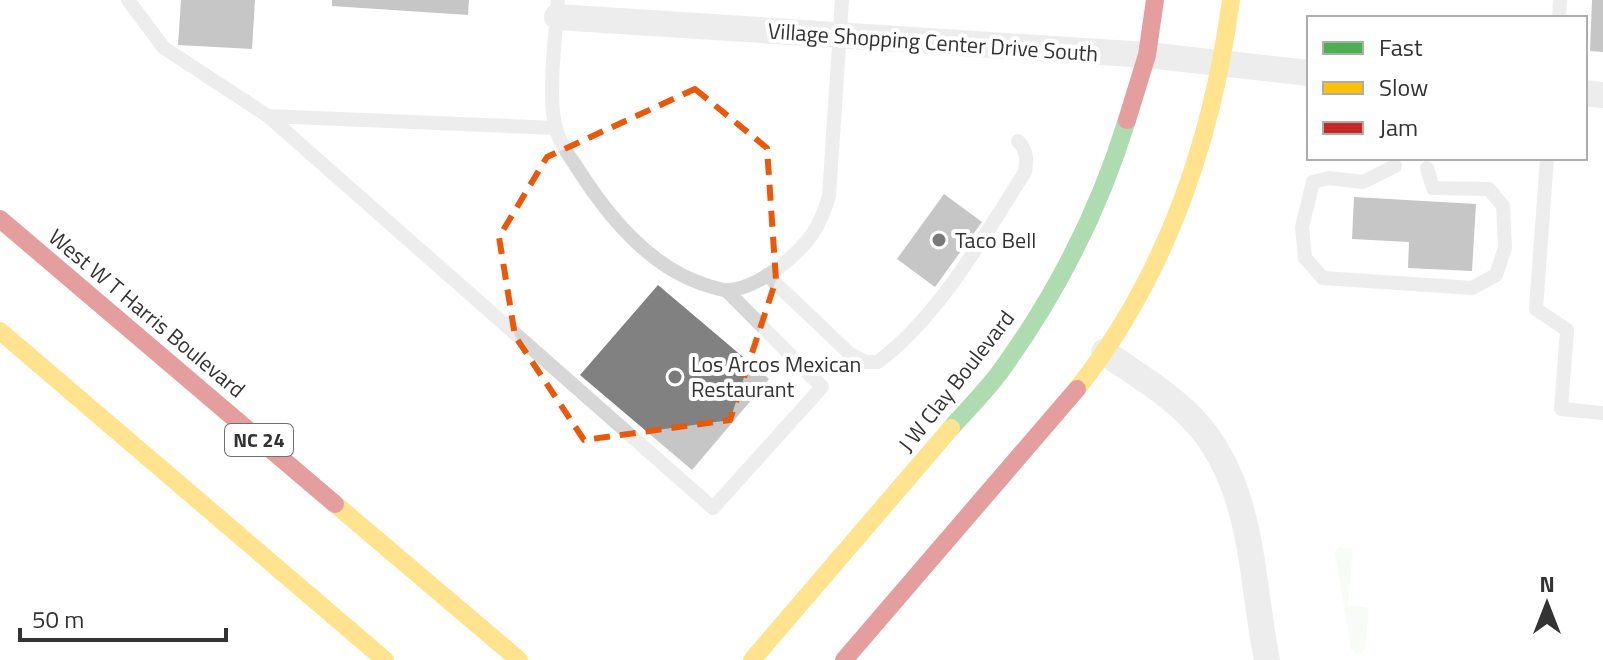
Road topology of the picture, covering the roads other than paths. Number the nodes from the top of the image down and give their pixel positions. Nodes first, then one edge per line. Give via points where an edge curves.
1 (128, 0) edge
2 (842, 0) edge
3 (1155, 0) edge
4 (1231, 0) edge
5 (557, 9) edge
6 (840, 36) junction
7 (1147, 55) junction
8 (1221, 63) junction
9 (1307, 73) edge
10 (268, 116) junction
11 (555, 128) junction
12 (1018, 141) dead end
13 (1547, 160) edge
14 (1395, 166) dead end
15 (1427, 168) dead end
16 (0, 219) edge
17 (767, 275) junction
18 (727, 291) junction
19 (0, 331) edge
20 (1104, 352) junction
21 (1603, 413) edge
22 (385, 660) edge
23 (519, 660) edge
24 (752, 660) edge
25 (844, 660) edge
26 (1267, 660) edge

1 - 10 lane via 164,48
2 - 6 lane
3 - 7 street, J W Clay Boulevard
4 - 8 street
5 - 6 street, Village Shopping Center Drive South
5 - 11 lane
6 - 7 street, Village Shopping Center Drive South
6 - 17 lane via 827,203 820,225 802,248
7 - 8 street, Village Shopping Center Drive South
7 - 24 street, J W Clay Boulevard via 1112,169 1087,229 1034,322 962,419
8 - 9 street, Village Shopping Center Drive South
8 - 20 street via 1204,140 1174,224
10 - 11 lane
10 - 18 lane via 713,508 822,387
11 - 18 lane via 596,199 626,232 673,271
12 - 17 lane via 1027,159 1025,172 964,268 878,362 850,354
13 - 21 lane via 1536,309 1567,330 1561,409
14 - 15 lane via 1363,182 1313,182 1303,242 1305,258 1323,278 1472,288 1496,275 1505,248 1503,206 1489,189 1433,188
16 - 23 street, West W T Harris Boulevard / NC 24
17 - 18 lane
19 - 22 street
20 - 25 street via 1054,418
20 - 26 street via 1180,407 1224,462 1241,502

